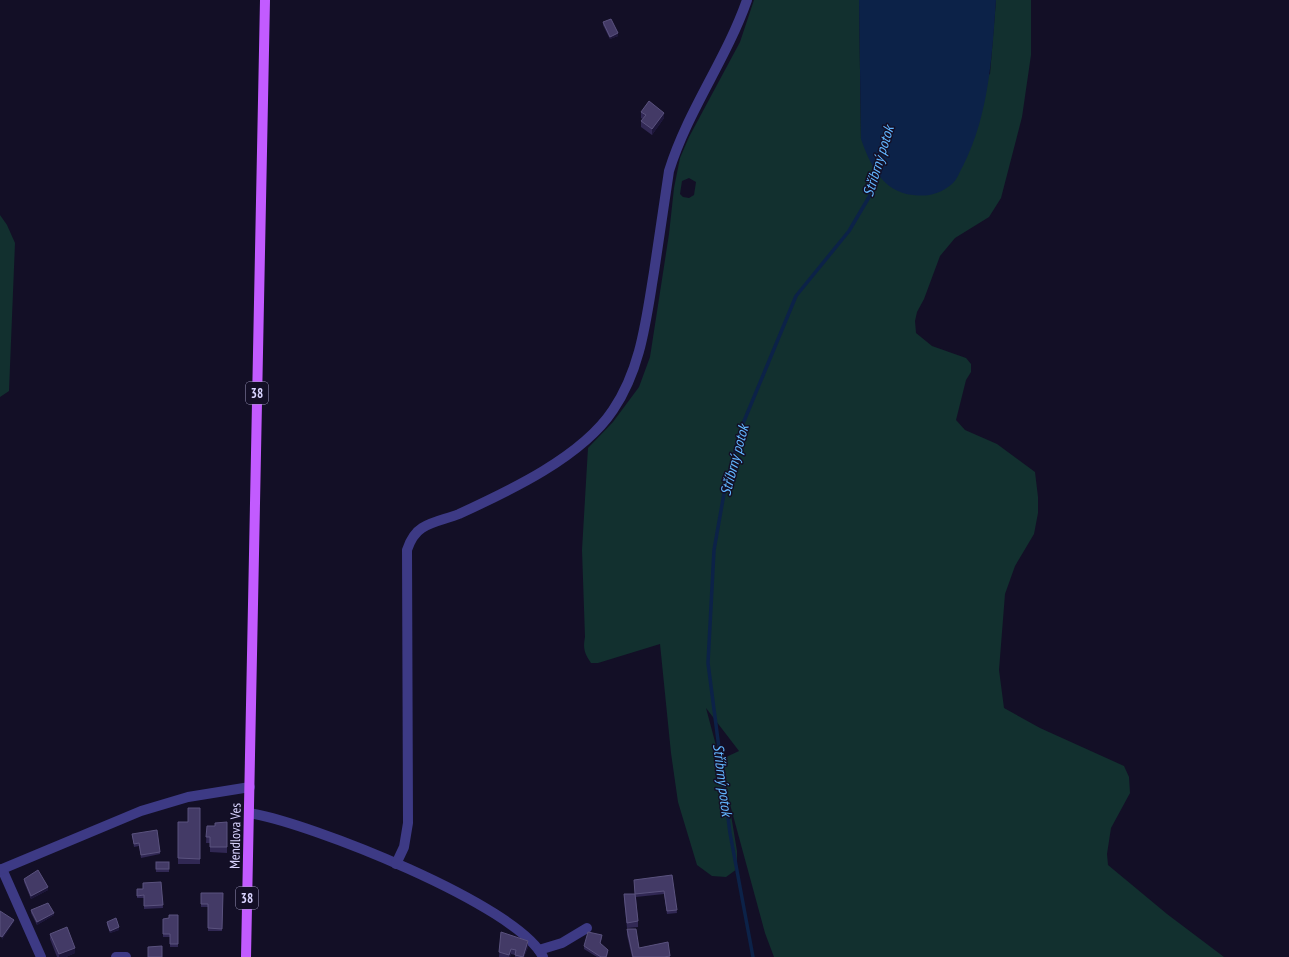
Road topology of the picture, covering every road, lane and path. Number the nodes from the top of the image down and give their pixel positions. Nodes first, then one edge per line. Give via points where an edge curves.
1 (265, 0) edge
2 (747, 0) edge
3 (250, 786) junction
4 (249, 813) junction
5 (396, 864) junction
6 (1, 869) edge
7 (587, 928) dead end
8 (541, 954) edge
9 (41, 957) edge
10 (116, 957) edge
11 (126, 957) edge
12 (246, 957) edge

1 - 3 main road, 38
2 - 5 street via 729,46 691,113 677,145 669,171 640,351 628,384 613,411 586,440 562,458 511,489 422,528 412,538 407,550 408,823 404,847
3 - 4 main road, Mendlova Ves / 38
3 - 6 street via 188,797 141,811
4 - 5 street via 307,828
4 - 12 main road, Mendlova Ves / 38
5 - 8 street via 435,881 507,922
6 - 9 street
7 - 8 street
10 - 11 street

